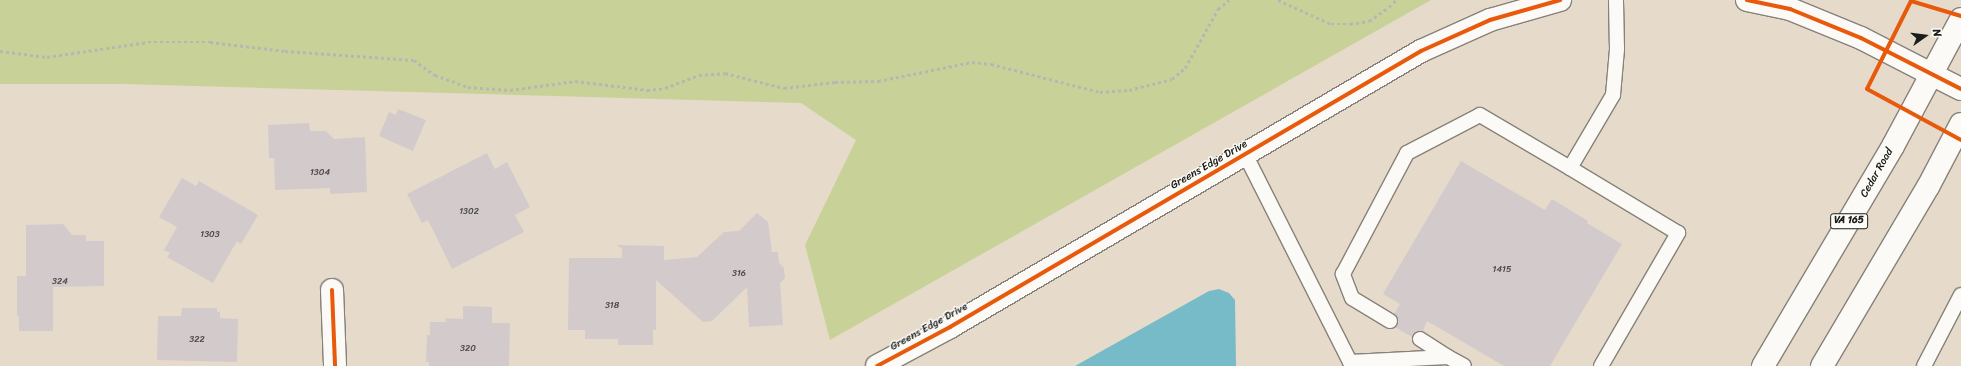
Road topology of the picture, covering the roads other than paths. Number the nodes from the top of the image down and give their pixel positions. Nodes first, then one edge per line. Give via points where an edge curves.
1 (1560, 0) edge
2 (1616, 0) edge
3 (1747, 0) edge
4 (1961, 19) edge
5 (1933, 75) junction
6 (1961, 89) edge
7 (1961, 124) edge
8 (1245, 154) junction
9 (1570, 168) junction
10 (332, 290) dead end
11 (1961, 296) edge
12 (1390, 321) dead end
13 (1420, 339) dead end
14 (1448, 357) junction
15 (335, 366) edge
16 (877, 366) edge
17 (1464, 366) edge
18 (1601, 366) edge
19 (1763, 366) edge
20 (1822, 366) edge
21 (1924, 366) edge

1 - 8 street, Greens Edge Drive via 1490,20 1421,51
2 - 9 lane via 1617,62 1613,95
3 - 5 street via 1790,9 1862,38
4 - 5 street, Cedar Road / VA 165
5 - 6 street
5 - 19 street, Cedar Road / VA 165
7 - 20 street via 1928,187
8 - 14 lane via 1350,362
8 - 16 street, Greens Edge Drive via 950,327
9 - 12 lane via 1480,116 1407,153 1344,274 1352,298
9 - 18 lane via 1678,233
10 - 15 street
11 - 21 lane
13 - 14 lane
14 - 17 lane

